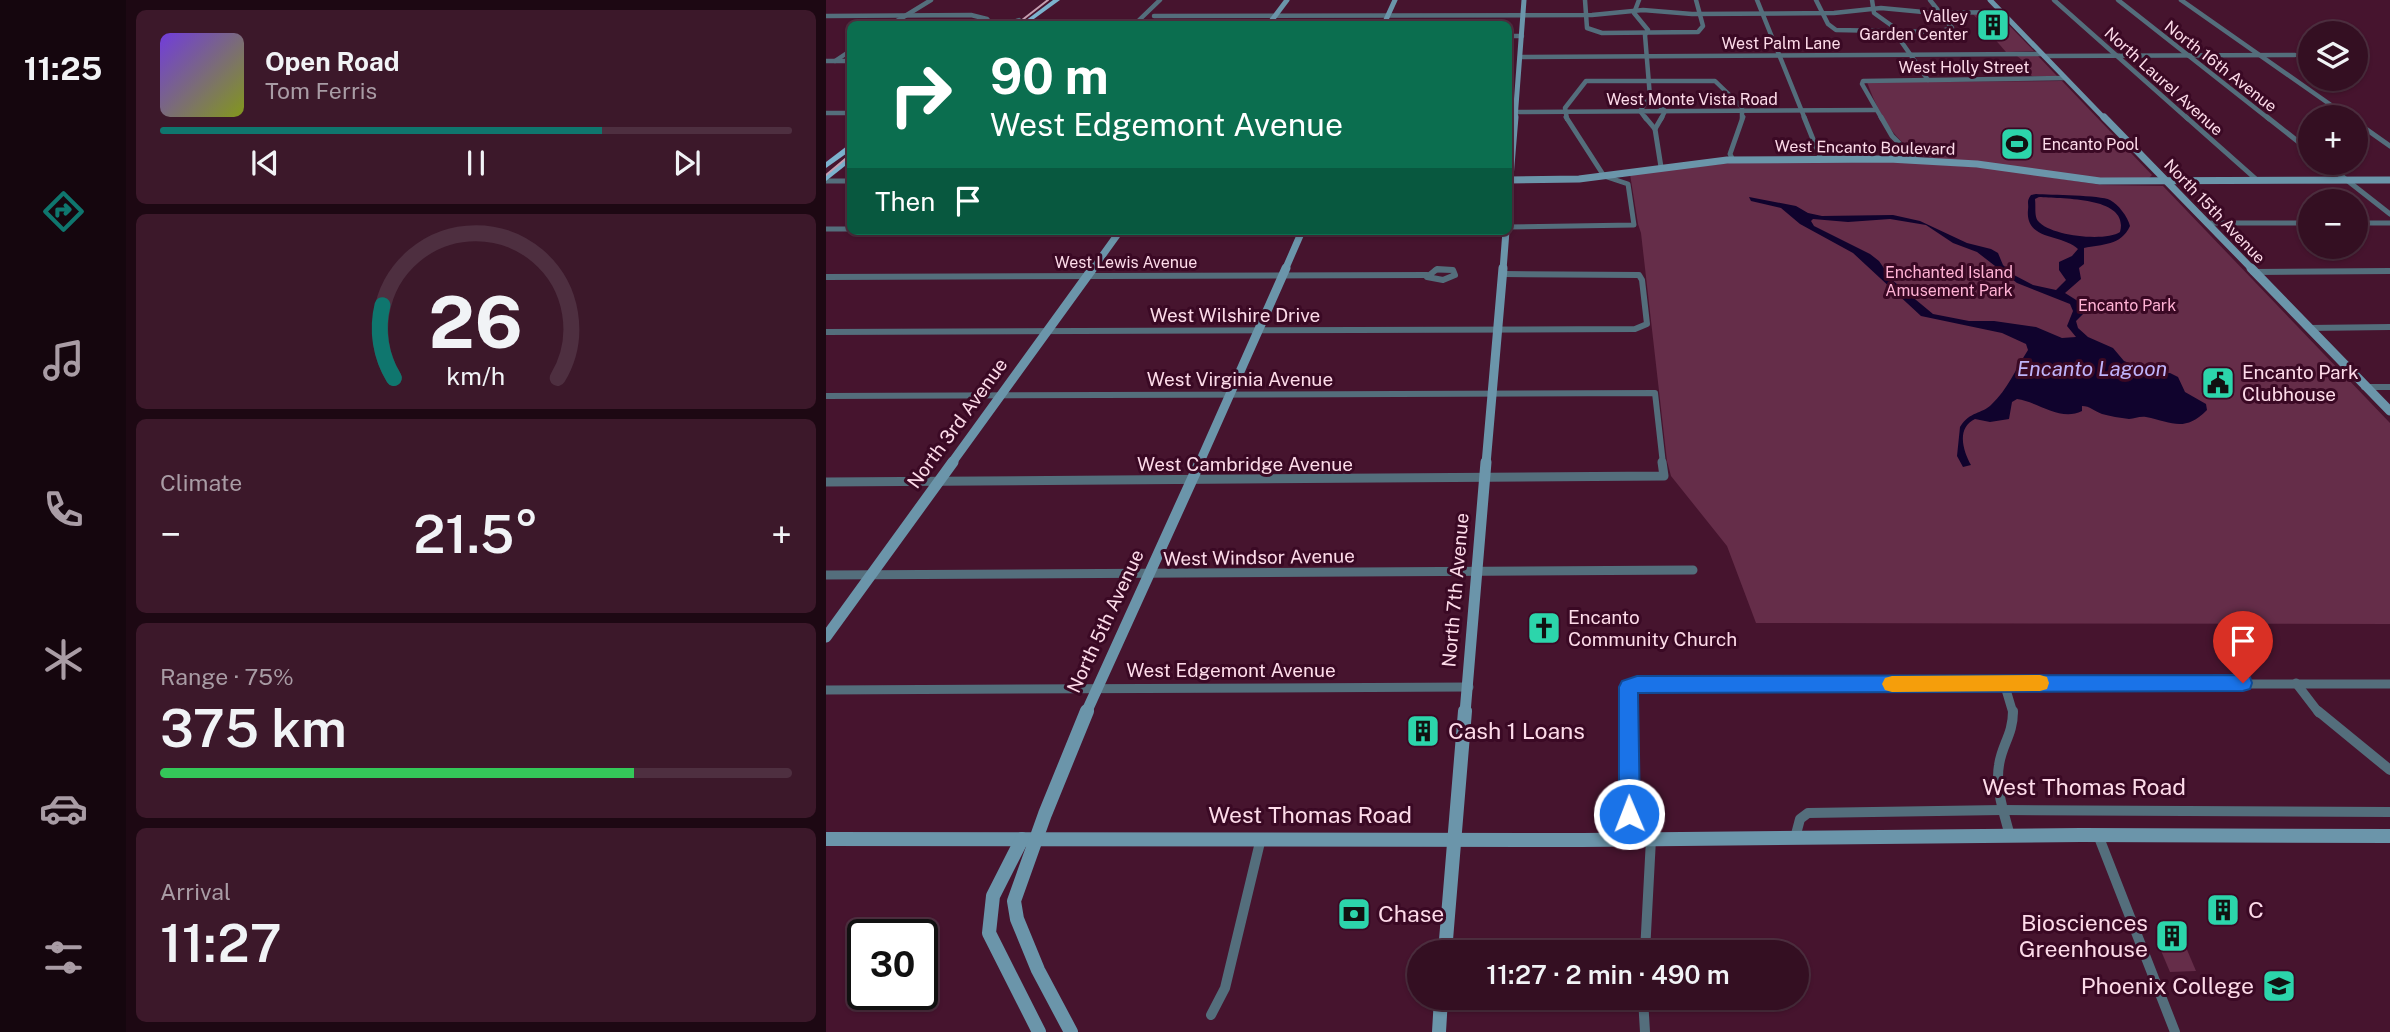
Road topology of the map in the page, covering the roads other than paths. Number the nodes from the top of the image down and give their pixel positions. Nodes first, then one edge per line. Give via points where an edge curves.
1 (931, 0) edge
2 (1045, 0) edge
3 (1057, 0) edge
4 (1160, 0) edge
5 (1287, 0) edge
6 (1395, 0) edge
7 (1524, 0) edge
8 (1585, 0) edge
9 (1639, 0) edge
10 (1696, 0) edge
11 (1757, 0) edge
12 (1816, 0) edge
13 (1872, 0) edge
14 (1930, 0) edge
15 (1990, 0) edge
16 (2054, 0) edge
17 (2118, 0) edge
18 (2181, 0) edge
19 (1874, 8) junction
20 (1635, 10) junction
21 (2001, 12) junction
22 (1762, 13) junction
23 (1823, 13) junction
24 (1941, 13) junction
25 (1700, 14) junction
26 (1276, 15) junction
27 (1388, 15) junction
28 (1524, 15) junction
29 (1585, 15) junction
30 (826, 16) edge
31 (906, 16) junction
32 (1154, 16) dead end
33 (897, 21) edge
34 (989, 21) edge
35 (1023, 21) edge
36 (1024, 21) edge
37 (1138, 21) edge
38 (1271, 21) edge
39 (1385, 21) edge
40 (1896, 32) junction
41 (1646, 33) junction
42 (1512, 36) edge
43 (1522, 36) junction
44 (847, 53) edge
45 (1780, 55) junction
46 (1911, 55) junction
47 (2043, 55) junction
48 (2188, 55) junction
49 (2259, 55) junction
50 (2295, 55) dead end
51 (1647, 56) junction
52 (2117, 56) junction
53 (1520, 58) junction
54 (1512, 59) dead end
55 (826, 61) edge
56 (835, 61) junction
57 (847, 61) edge
58 (2066, 78) junction
59 (1648, 80) junction
60 (1928, 80) junction
61 (1512, 84) edge
62 (1518, 84) junction
63 (1650, 97) junction
64 (2331, 105) edge
65 (1743, 110) junction
66 (1802, 110) junction
67 (1876, 110) junction
68 (1640, 111) junction
69 (1665, 111) junction
70 (1512, 112) edge
71 (1564, 112) junction
72 (826, 113) edge
73 (847, 113) edge
74 (1656, 129) junction
75 (2368, 130) edge
76 (2298, 142) edge
77 (2390, 146) edge
78 (847, 150) edge
79 (1821, 159) junction
80 (1915, 159) junction
81 (1733, 160) junction
82 (847, 162) edge
83 (826, 166) edge
84 (1661, 167) junction
85 (2341, 175) edge
86 (1604, 176) junction
87 (826, 180) edge
88 (1512, 180) edge
89 (2257, 180) junction
90 (2347, 180) junction
91 (2390, 180) edge
92 (847, 181) edge
93 (2165, 181) junction
94 (2390, 214) edge
95 (2207, 223) junction
96 (2298, 223) edge
97 (2368, 223) edge
98 (2390, 223) edge
99 (826, 229) edge
100 (847, 229) edge
101 (1512, 229) edge
102 (1117, 235) edge
103 (1300, 235) edge
104 (1506, 235) edge
105 (2390, 271) edge
106 (2253, 272) junction
107 (1503, 274) junction
108 (1281, 275) junction
109 (1427, 275) dead end
110 (1086, 276) junction
111 (826, 277) edge
112 (2390, 327) edge
113 (2308, 328) junction
114 (1256, 330) junction
115 (1498, 330) junction
116 (826, 331) edge
117 (1045, 331) junction
118 (2364, 387) junction
119 (2390, 387) edge
120 (1493, 394) junction
121 (1228, 395) junction
122 (826, 396) edge
123 (998, 396) junction
124 (2390, 411) edge
125 (1664, 477) joint
126 (1486, 479) junction
127 (1192, 480) junction
128 (937, 481) junction
129 (826, 482) edge
130 (1478, 570) junction
131 (1693, 570) dead end
132 (1150, 573) junction
133 (826, 575) edge
134 (870, 575) junction
135 (826, 637) edge
136 (2004, 683) junction
137 (2296, 683) junction
138 (2390, 684) edge
139 (1469, 687) junction
140 (1096, 689) junction
141 (826, 690) edge
142 (2390, 770) edge
143 (2002, 810) junction
144 (2390, 812) edge
145 (2098, 835) junction
146 (2010, 836) junction
147 (2390, 836) edge
148 (1261, 838) junction
149 (1455, 838) junction
150 (1795, 838) junction
151 (826, 839) edge
152 (1029, 839) junction
153 (1629, 839) junction
154 (1651, 839) junction
155 (1446, 940) edge
156 (1646, 940) edge
157 (1440, 1010) edge
158 (1643, 1010) edge
159 (1211, 1015) dead end
160 (1039, 1032) edge
161 (1071, 1032) edge
162 (1438, 1032) edge
163 (1644, 1032) edge
164 (2175, 1032) edge

1 - 31 street
2 - 35 main road
3 - 36 main road
4 - 37 street
5 - 26 street
6 - 27 street
7 - 28 street
8 - 29 street
9 - 20 street
10 - 25 street
11 - 22 street
12 - 23 street
13 - 19 street
14 - 24 street
15 - 21 street, North 15th Avenue
16 - 52 street, North Laurel Avenue
17 - 48 street, North 16th Avenue
18 - 49 street
19 - 23 street
19 - 24 street
19 - 40 street
20 - 25 street
20 - 29 street
20 - 41 street
21 - 24 street
21 - 47 street, North 15th Avenue
22 - 23 street
22 - 25 street
22 - 45 street
23 - 40 street via 1836,30
24 - 40 street via 1952,28
25 - 41 street via 1703,26 1698,32
26 - 27 street
26 - 32 street
26 - 38 street
27 - 28 street
27 - 39 street
28 - 29 street
28 - 43 street
29 - 41 street via 1591,32
30 - 31 street
31 - 33 street
31 - 34 street via 978,16
40 - 46 street
41 - 51 street
42 - 43 street
43 - 53 street
44 - 56 street
45 - 46 street, West Palm Lane
45 - 51 street, West Palm Lane
45 - 66 street
46 - 47 street, West Palm Lane
46 - 60 street
47 - 52 street, West Palm Lane
47 - 58 street, North 15th Avenue
48 - 49 street, West Palm Lane
48 - 52 street, West Palm Lane
48 - 76 street, North 16th Avenue
49 - 50 street, West Palm Lane
49 - 64 street
51 - 53 street, West Palm Lane
51 - 59 street
52 - 89 street, North Laurel Avenue
53 - 54 street, West Palm Lane
53 - 62 street
55 - 56 street
56 - 57 street
58 - 60 street, West Holly Street
58 - 93 street, North 15th Avenue
59 - 63 street
59 - 65 street via 1715,81
59 - 71 street via 1586,81
60 - 67 street, West Holly Street via 1863,81
61 - 62 street
62 - 70 street
63 - 68 street
63 - 69 street
65 - 66 street, West Monte Vista Road
65 - 69 street, West Monte Vista Road
65 - 81 street
66 - 67 street, West Monte Vista Road
66 - 79 street
67 - 80 street via 1892,136
68 - 69 street, West Monte Vista Road
68 - 71 street, West Monte Vista Road
68 - 74 street
69 - 74 street
70 - 71 street, West Monte Vista Road
71 - 86 street
72 - 73 street
74 - 84 street
75 - 77 street
78 - 83 main road
79 - 80 street, West Encanto Boulevard
79 - 81 street, West Encanto Boulevard
80 - 93 street, West Encanto Boulevard via 2100,181
81 - 84 street, West Encanto Boulevard
82 - 87 main road
84 - 86 street, West Encanto Boulevard
85 - 90 street
86 - 88 street, West Encanto Boulevard
86 - 101 street via 1628,184 1634,225
87 - 92 street
89 - 90 street, West Encanto Boulevard
89 - 93 street, West Encanto Boulevard
90 - 91 street, West Encanto Boulevard
90 - 94 street
93 - 95 street, North 15th Avenue
95 - 96 street
95 - 106 street, North 15th Avenue
97 - 98 street
99 - 100 street
102 - 110 street, North 3rd Avenue
103 - 108 street, North 5th Avenue
104 - 107 street, North 7th Avenue
105 - 106 street
106 - 113 street, North 15th Avenue
107 - 115 street, North 7th Avenue
107 - 115 street, West Wilshire Drive via 1639,275 1647,324
108 - 109 street, West Lewis Avenue
108 - 110 street, West Lewis Avenue
108 - 114 street, North 5th Avenue
110 - 111 street, West Lewis Avenue
110 - 117 street, North 3rd Avenue
112 - 113 street
113 - 118 street, North 15th Avenue
114 - 115 street, West Wilshire Drive
114 - 117 street, West Wilshire Drive
114 - 121 street, North 5th Avenue
115 - 120 street, North 7th Avenue
116 - 117 street, West Wilshire Drive
117 - 123 street, North 3rd Avenue
118 - 119 street
118 - 124 street, North 15th Avenue
120 - 121 street, West Virginia Avenue
120 - 125 street, West Virginia Avenue via 1655,393
120 - 126 street, North 7th Avenue
121 - 123 street, West Virginia Avenue
121 - 127 street, North 5th Avenue
122 - 123 street, West Virginia Avenue
123 - 128 street, North 3rd Avenue
125 - 126 street, West Cambridge Avenue
126 - 127 street, West Cambridge Avenue
126 - 130 street, North 7th Avenue
127 - 128 street, West Cambridge Avenue
127 - 132 street, North 5th Avenue
128 - 129 street, West Cambridge Avenue
128 - 134 street, North 3rd Avenue
130 - 131 street, West Windsor Avenue
130 - 132 street, West Windsor Avenue
130 - 139 street, North 7th Avenue
132 - 134 street, West Windsor Avenue
132 - 140 street, North 5th Avenue
133 - 134 street, West Windsor Avenue
134 - 135 street, North 3rd Avenue
136 - 137 street
136 - 143 street via 2013,709 2013,728 1999,762
136 - 153 street via 1629,687
137 - 138 street
137 - 142 street via 2322,717
139 - 140 street, West Edgemont Avenue
139 - 149 street, North 7th Avenue
140 - 141 street, West Edgemont Avenue
140 - 152 street, North 5th Avenue
143 - 144 street, West Thomas Road
143 - 146 street
143 - 150 street, West Thomas Road via 1808,813 1800,819
145 - 146 street, West Thomas Road
145 - 147 street, West Thomas Road
145 - 164 street
146 - 150 street, West Thomas Road
148 - 149 street, West Thomas Road
148 - 152 street, West Thomas Road
148 - 159 street via 1224,988
149 - 153 street, West Thomas Road
149 - 155 street, North 7th Avenue
150 - 154 street, West Thomas Road
151 - 152 street, West Thomas Road
152 - 160 street, North 5th Avenue via 996,892 987,922
152 - 161 street, North 5th Avenue via 1013,906 1038,970
153 - 154 street, West Thomas Road
154 - 156 street
157 - 162 street
158 - 163 street

